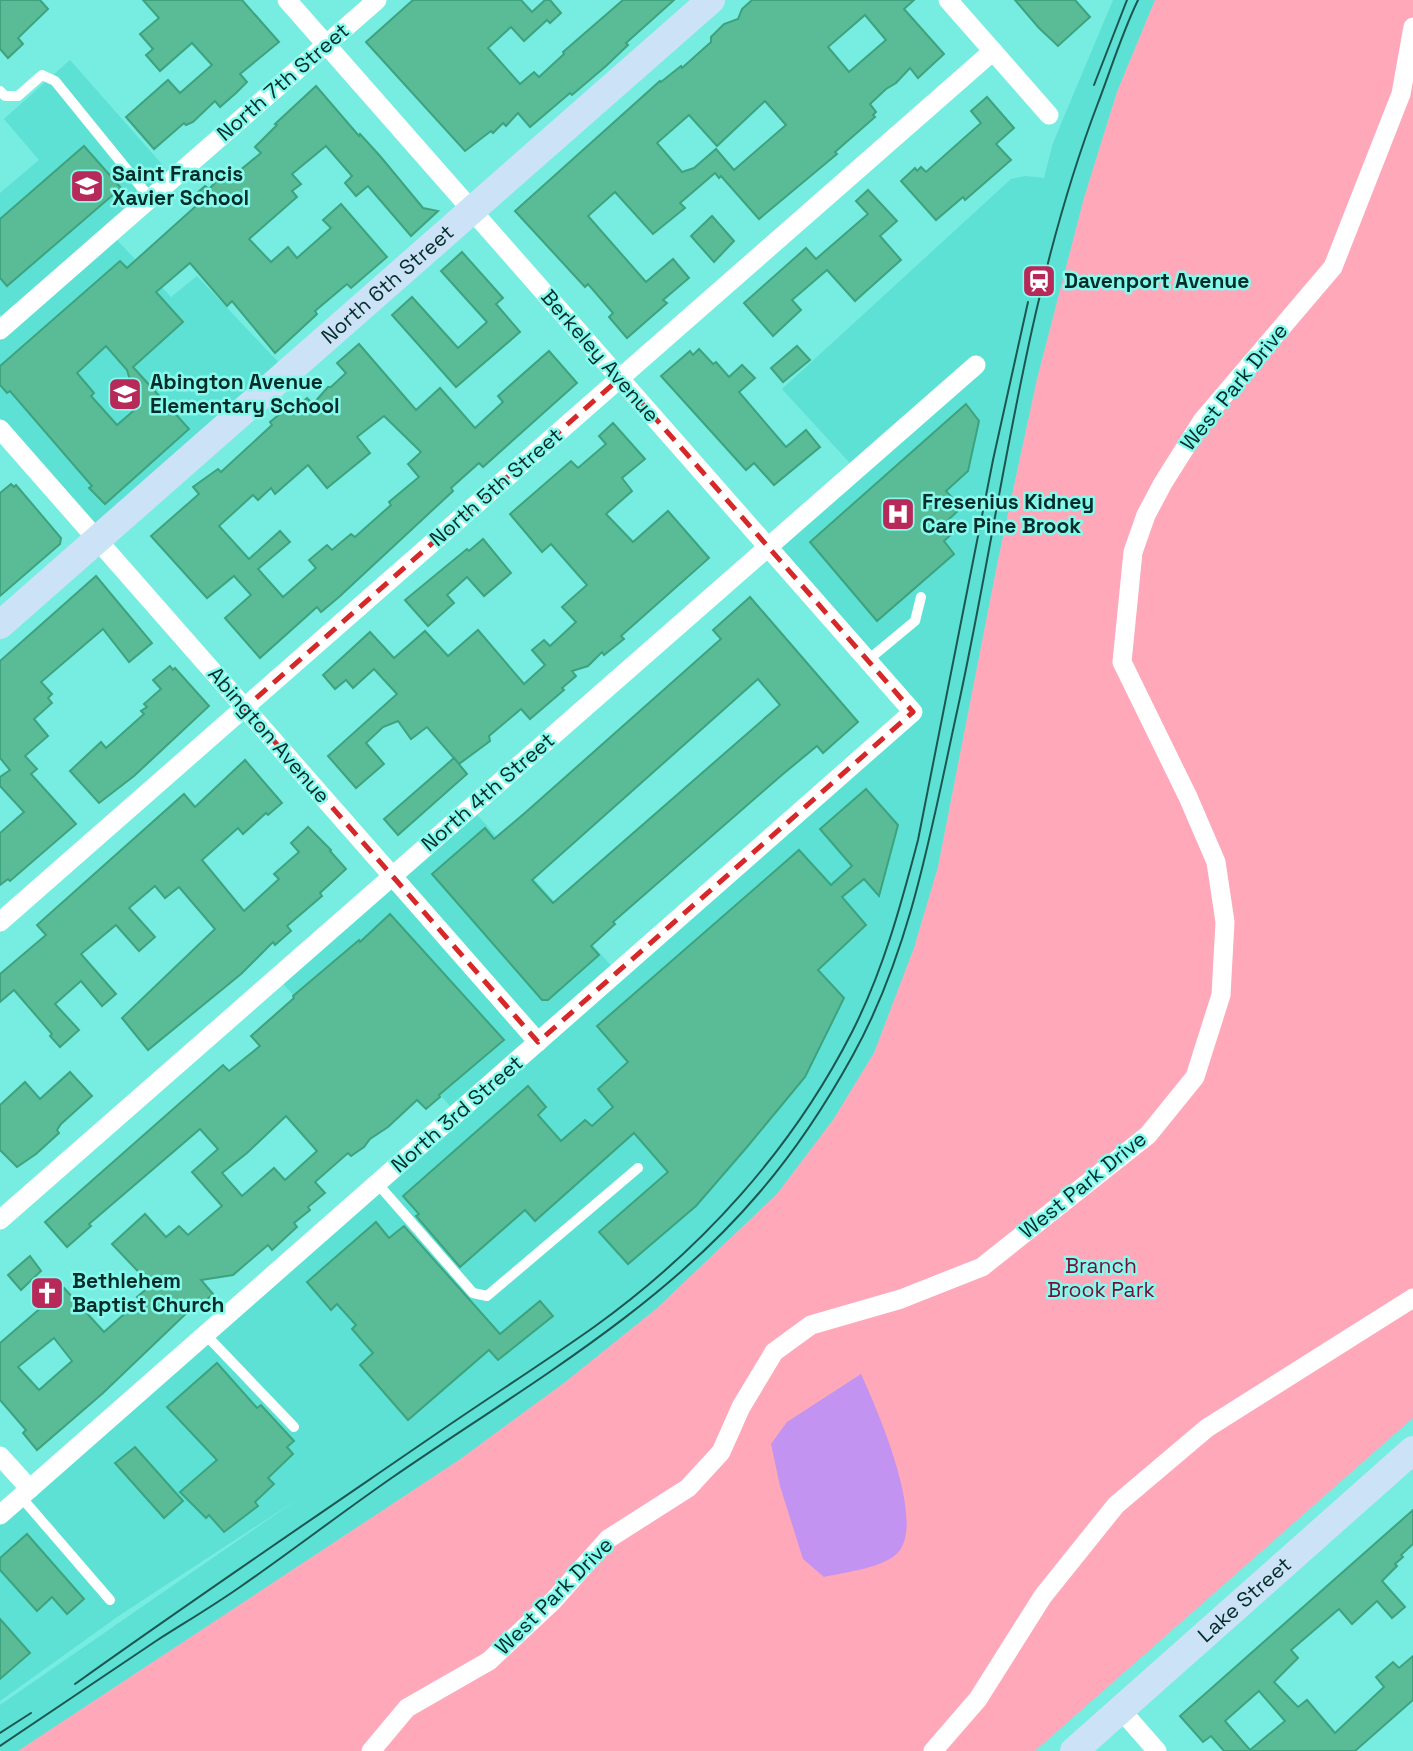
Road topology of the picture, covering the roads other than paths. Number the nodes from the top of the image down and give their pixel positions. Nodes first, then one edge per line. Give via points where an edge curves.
1 (287, 0) edge
2 (377, 0) edge
3 (711, 0) edge
4 (948, 0) edge
5 (1413, 27) edge
6 (326, 45) junction
7 (993, 51) junction
8 (0, 91) edge
9 (1049, 115) dead end
10 (150, 198) junction
11 (471, 210) junction
12 (0, 330) edge
13 (976, 365) dead end
14 (620, 379) junction
15 (0, 429) edge
16 (96, 539) junction
17 (768, 547) junction
18 (921, 597) dead end
19 (0, 625) edge
20 (868, 660) junction
21 (245, 708) junction
22 (913, 712) joint
23 (392, 876) junction
24 (0, 922) edge
25 (538, 1042) junction
26 (638, 1168) dead end
27 (377, 1184) junction
28 (0, 1220) edge
29 (1413, 1298) edge
30 (206, 1335) junction
31 (294, 1426) dead end
32 (1413, 1450) edge
33 (0, 1456) edge
34 (25, 1493) junction
35 (0, 1516) edge
36 (110, 1600) dead end
37 (1121, 1710) junction
38 (371, 1751) edge
39 (933, 1751) edge
40 (1074, 1751) edge
41 (1157, 1751) edge

1 - 6 street, Berkeley Avenue
2 - 6 street, North 7th Street
3 - 11 street, North 6th Street
4 - 7 street
5 - 38 street, West Park Drive via 1401,94 1333,267 1202,421 1146,515 1133,552 1122,662 1216,862 1225,922 1221,995 1195,1077 1148,1135 982,1267 901,1299 811,1325 774,1352 721,1452 688,1488 608,1539 553,1601 489,1661 407,1708
6 - 10 street, North 7th Street
6 - 11 street, Berkeley Avenue
7 - 9 street
7 - 14 street, North 5th Street
8 - 10 lane via 18,96 42,75 55,81
10 - 12 street, North 7th Street
11 - 14 street, Berkeley Avenue
11 - 16 street, North 6th Street
13 - 17 street, North 4th Street
14 - 17 street, Berkeley Avenue
14 - 21 street, North 5th Street
15 - 16 street, Abington Avenue
16 - 19 street, North 6th Street
16 - 21 street, Abington Avenue
17 - 20 street, Berkeley Avenue
17 - 23 street, North 4th Street
18 - 20 lane via 915,621
20 - 22 street, Berkeley Avenue
21 - 23 street, Abington Avenue
21 - 24 street, North 5th Street
22 - 25 street, North 3rd Street
23 - 25 street, Abington Avenue
23 - 28 street, North 4th Street
25 - 27 street, North 3rd Street
26 - 27 lane via 487,1296 473,1293
27 - 30 street, North 3rd Street
29 - 39 street via 1207,1427 1116,1506 1043,1596 978,1699
30 - 31 lane
30 - 34 street, North 3rd Street
32 - 37 street, Lake Street
33 - 34 street
34 - 35 street, North 3rd Street
34 - 36 lane
37 - 40 street, Lake Street
37 - 41 street

